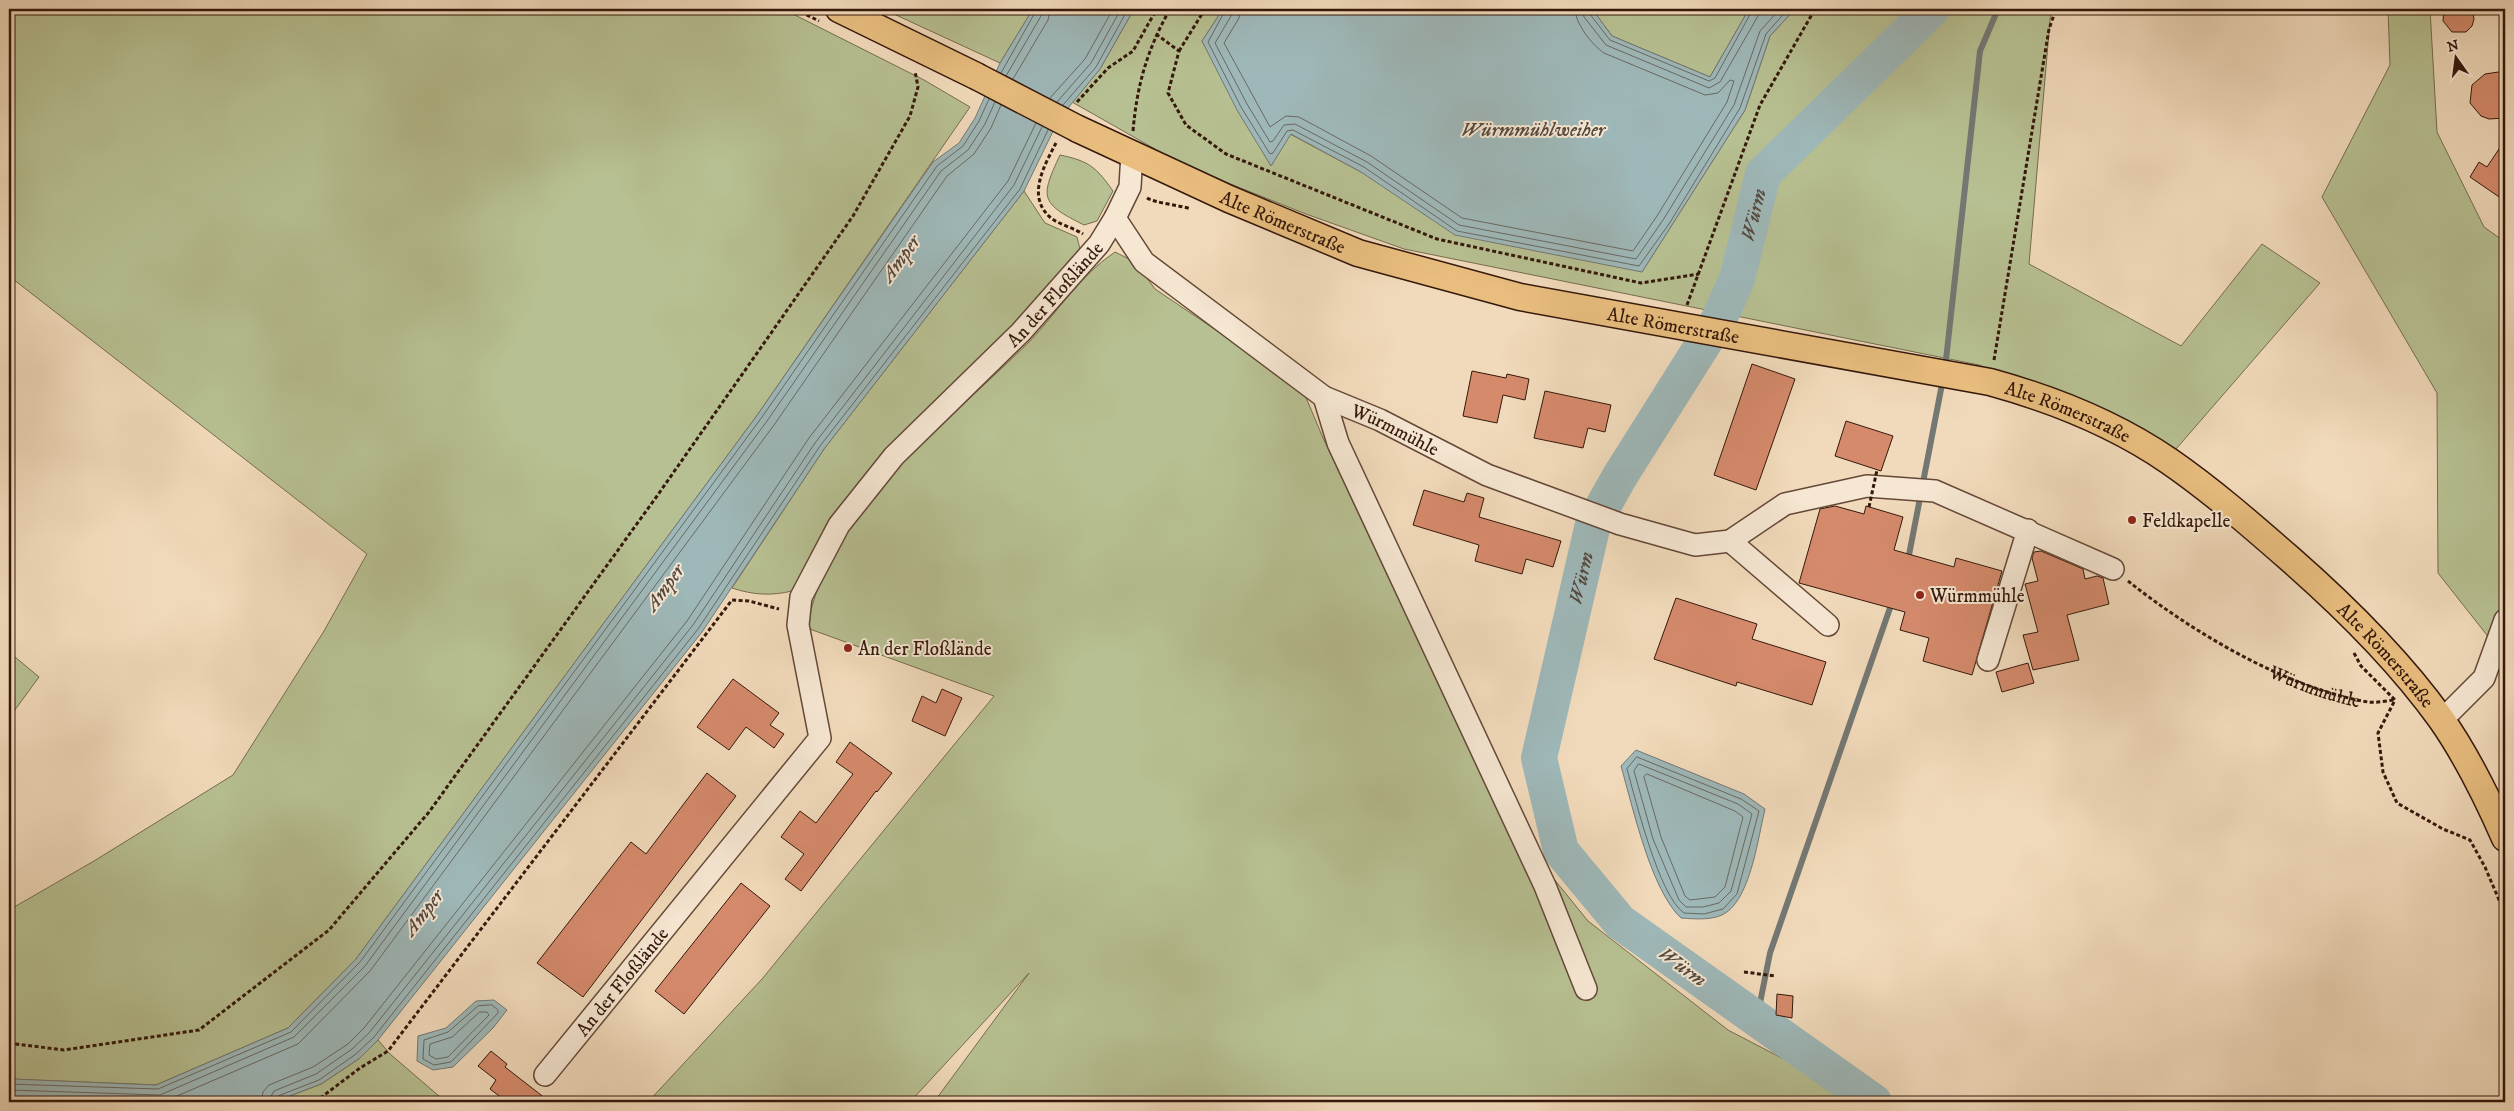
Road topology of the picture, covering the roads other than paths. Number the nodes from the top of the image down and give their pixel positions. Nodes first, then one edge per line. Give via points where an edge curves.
1 (839, 9) edge
2 (1132, 153) junction
3 (1115, 218) junction
4 (1324, 397) junction
5 (2028, 530) junction
6 (1730, 541) junction
7 (2113, 569) road end
8 (2505, 620) edge
9 (1828, 625) dead end
10 (1988, 660) dead end
11 (2442, 720) junction
12 (2503, 830) edge
13 (1586, 989) dead end
14 (545, 1075) dead end

1 - 2 main road, Alte Römerstraße, bridge
2 - 3 street, An der Floßlände via 1130,187
2 - 11 main road, Alte Römerstraße via 1358,253 1520,296 1990,382 2035,395 2101,422 2168,460 2238,513 2330,593 2376,640
3 - 4 street, Würmmühle via 1144,262
3 - 14 street, An der Floßlände via 1098,244 1021,332 894,456 839,525 801,597 798,625 820,738
4 - 6 street, Würmmühle via 1380,420 1487,475 1620,524 1695,545
4 - 13 street via 1338,443 1545,886
5 - 6 street, Würmmühle via 1935,491 1867,486 1785,504
5 - 7 street, Würmmühle
5 - 10 street
6 - 9 street
8 - 11 street, Alte Römerstraße via 2484,678
11 - 12 main road, Alte Römerstraße

